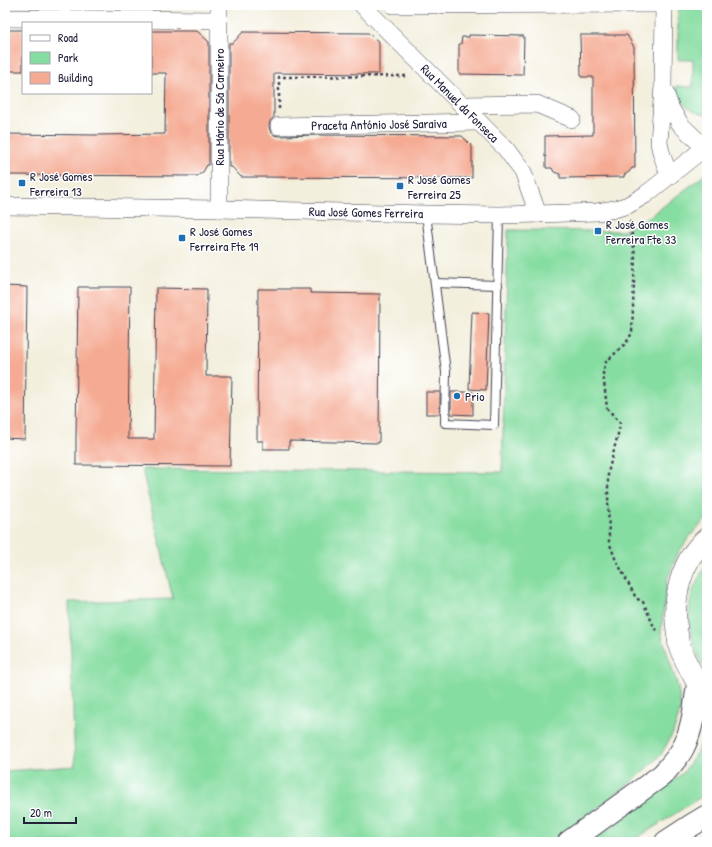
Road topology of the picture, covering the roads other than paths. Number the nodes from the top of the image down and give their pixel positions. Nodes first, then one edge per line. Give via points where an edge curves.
1 (362, 5) edge
2 (393, 6) edge
3 (664, 6) edge
4 (180, 12) edge
5 (219, 13) edge
6 (5, 18) edge
7 (663, 86) junction
8 (462, 106) junction
9 (572, 119) dead end
10 (479, 122) junction
11 (279, 126) road end
12 (706, 147) edge
13 (669, 176) junction
14 (5, 206) edge
15 (219, 209) junction
16 (426, 214) junction
17 (538, 214) junction
18 (499, 215) junction
19 (435, 283) junction
20 (498, 285) junction
21 (707, 538) edge
22 (703, 692) edge
23 (707, 816) edge
24 (569, 842) edge
25 (666, 842) edge

1 - 8 street, Rua Manuel da Fonseca
2 - 3 street
3 - 7 street
4 - 5 street
4 - 6 street
5 - 15 street, Rua Mário de Sá Carneiro
7 - 12 street via 671,109 681,125
7 - 13 street via 659,143
8 - 9 street via 537,104
8 - 10 street, Rua Manuel da Fonseca
10 - 11 street, Praceta António José Saraiva
10 - 17 street, Rua Manuel da Fonseca via 506,149 523,172
12 - 13 street, Rua José Gomes Ferreira
13 - 17 street, Rua José Gomes Ferreira via 645,195 615,209
14 - 15 street, Rua José Gomes Ferreira
15 - 16 street, Rua José Gomes Ferreira
16 - 18 street, Rua José Gomes Ferreira
16 - 19 lane
17 - 18 street, Rua José Gomes Ferreira
18 - 20 lane
19 - 20 lane
19 - 20 lane via 446,372 446,424 494,425
21 - 22 street via 685,568 675,607 679,645
22 - 24 highway via 683,748 662,775
23 - 25 highway

